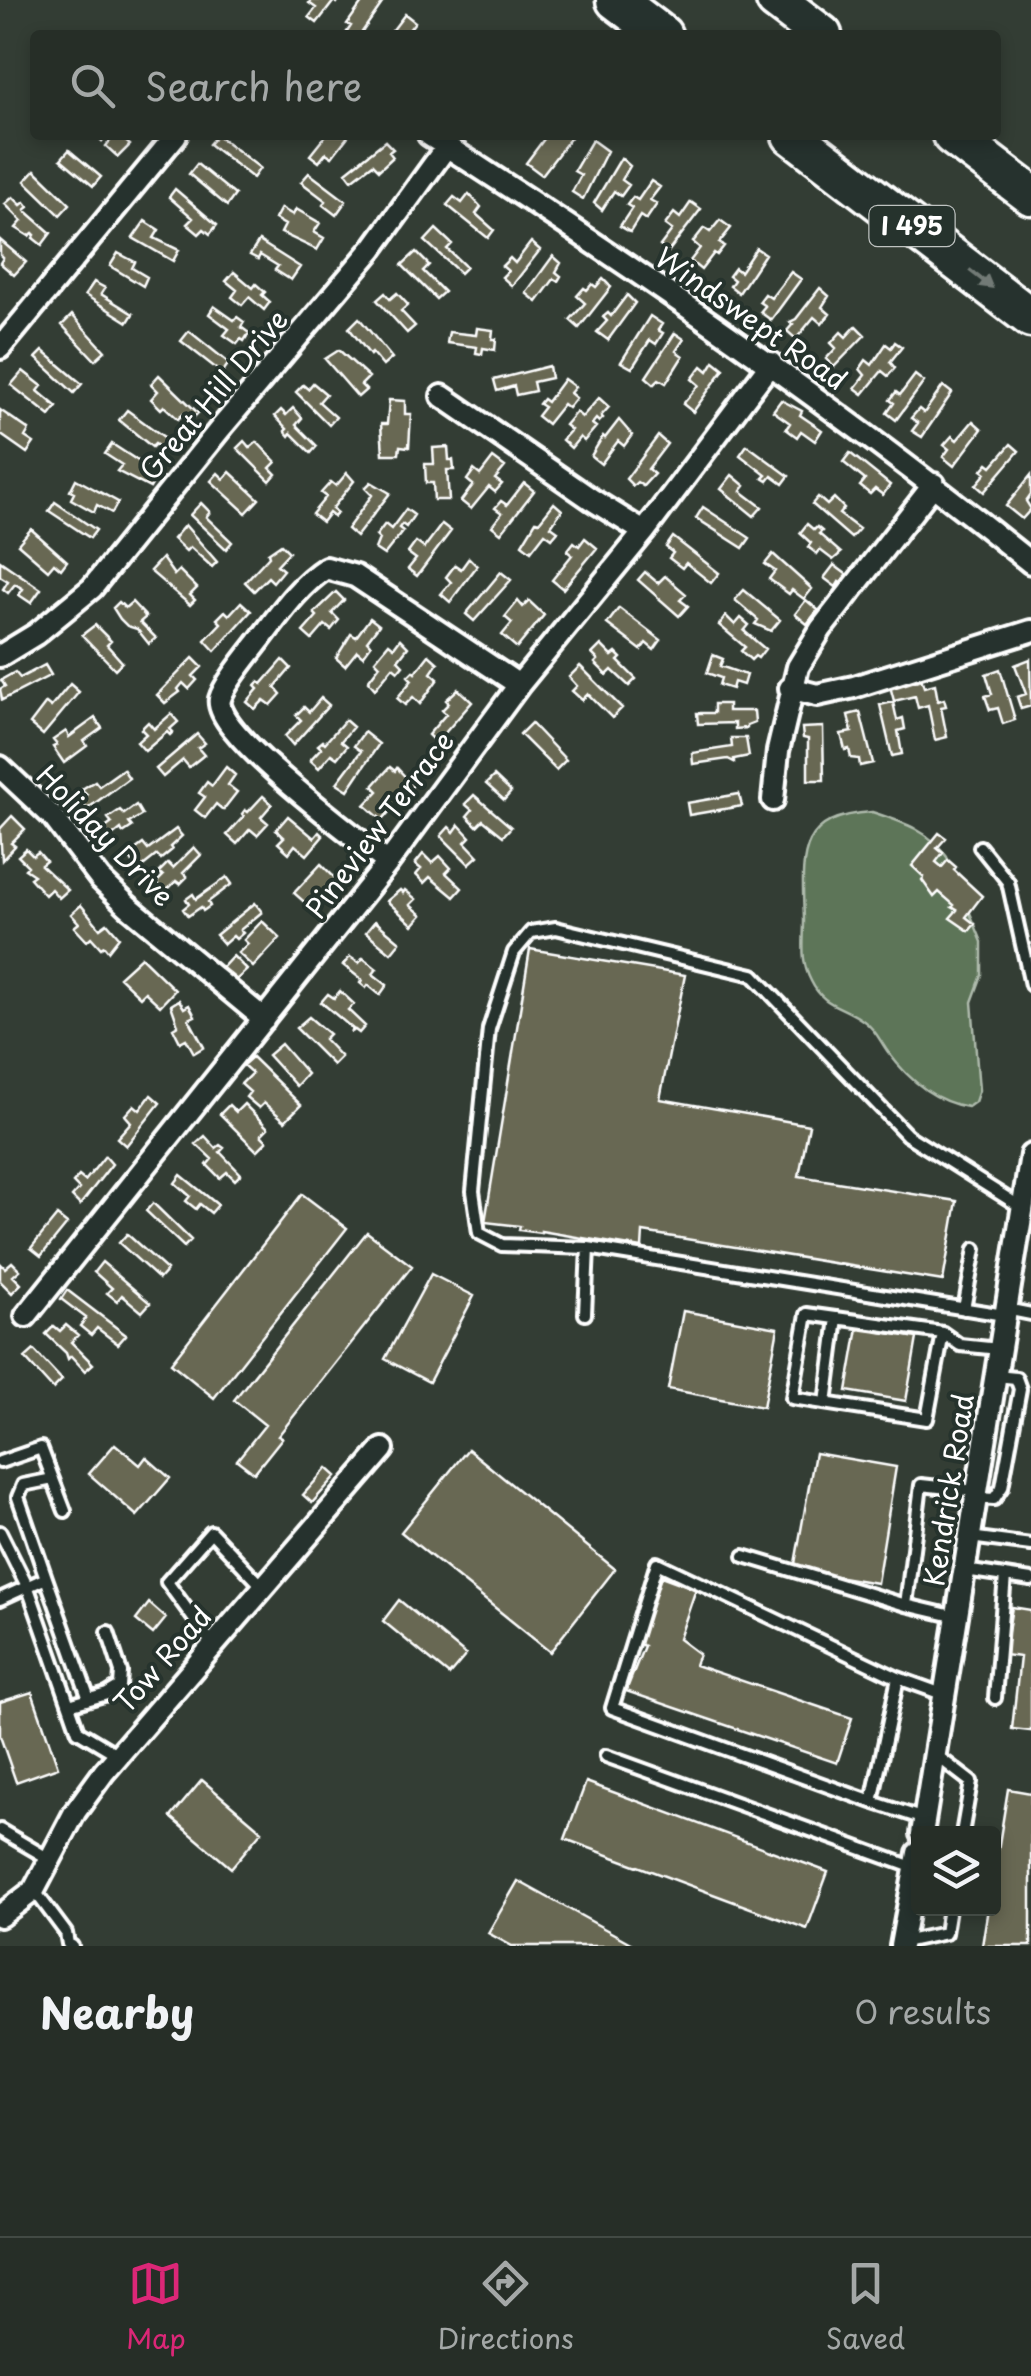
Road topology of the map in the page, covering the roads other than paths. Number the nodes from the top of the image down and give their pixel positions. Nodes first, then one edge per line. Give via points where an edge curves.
1 (616, 0) edge
2 (776, 0) edge
3 (655, 30) edge
4 (815, 30) edge
5 (172, 140) edge
6 (438, 140) edge
7 (799, 140) edge
8 (959, 140) edge
9 (1031, 195) edge
10 (1031, 318) edge
11 (0, 348) edge
12 (771, 363) junction
13 (442, 396) dead end
14 (934, 484) junction
15 (644, 532) junction
16 (1031, 563) edge
17 (1031, 631) edge
18 (0, 656) edge
19 (519, 686) junction
20 (790, 688) junction
21 (0, 767) edge
22 (773, 800) dead end
23 (980, 847) dead end
24 (388, 863) junction
25 (1031, 985) edge
26 (264, 1019) junction
27 (1031, 1155) edge
28 (1026, 1195) edge
29 (588, 1248) junction
30 (975, 1250) dead end
31 (964, 1308) junction
32 (1004, 1312) junction
33 (585, 1314) dead end
34 (1031, 1314) edge
35 (26, 1316) dead end
36 (837, 1318) junction
37 (944, 1333) junction
38 (999, 1350) junction
39 (1006, 1377) junction
40 (1031, 1378) edge
41 (826, 1403) junction
42 (384, 1448) dead end
43 (0, 1462) edge
44 (53, 1479) junction
45 (977, 1495) junction
46 (65, 1511) dead end
47 (0, 1532) edge
48 (970, 1537) junction
49 (1031, 1545) edge
50 (744, 1556) dead end
51 (965, 1570) junction
52 (1005, 1576) junction
53 (46, 1578) junction
54 (1031, 1580) edge
55 (28, 1588) junction
56 (263, 1588) junction
57 (0, 1598) edge
58 (906, 1605) junction
59 (957, 1617) junction
60 (108, 1632) dead end
61 (213, 1644) junction
62 (898, 1678) junction
63 (945, 1695) junction
64 (995, 1698) dead end
65 (89, 1699) junction
66 (69, 1705) junction
67 (118, 1755) junction
68 (936, 1755) junction
69 (606, 1756) dead end
70 (872, 1802) junction
71 (923, 1826) edge
72 (963, 1826) edge
73 (0, 1830) edge
74 (911, 1859) edge
75 (52, 1860) junction
76 (34, 1890) junction
77 (911, 1894) edge
78 (0, 1916) edge
79 (948, 1916) edge
80 (902, 1944) edge
81 (69, 1945) edge

1 - 3 highway
2 - 4 highway
5 - 11 street
6 - 12 street, Windswept Road
6 - 18 street, Great Hill Drive via 416,192 373,248 92,588
7 -> 10 highway, I 495
8 - 9 highway
12 - 14 street, Windswept Road
12 - 15 street, Pineview Terrace
13 - 15 street
14 - 16 street, Windswept Road
14 - 20 street via 821,629
15 - 19 street, Pineview Terrace
17 - 20 street via 854,687 817,695
19 - 24 street, Pineview Terrace
19 - 24 street via 355,576 326,568 252,651 220,698 221,711 256,756
20 - 22 street
21 - 26 street, Holiday Drive via 53,817 128,906
23 - 25 lane via 1008,882
24 - 26 street, Pineview Terrace
26 - 35 street, Pineview Terrace
27 - 28 street, Kendrick Road
28 - 29 lane via 907,1136 753,974 556,928 531,932 514,952 489,1029 473,1191 479,1232 502,1245
28 - 32 street, Kendrick Road
29 - 31 lane
29 - 33 lane
30 - 31 lane
31 - 32 lane
32 - 34 lane
32 - 38 street, Kendrick Road
36 - 37 lane
36 - 41 lane
36 - 41 lane via 807,1314 792,1398
37 - 38 lane via 960,1345
37 - 41 lane via 927,1419
38 - 39 street, Kendrick Road
39 - 40 lane
39 - 45 street, Kendrick Road
42 - 56 street, Tow Road
43 - 44 lane via 41,1448
44 - 46 lane
44 - 53 lane via 23,1486 18,1497
45 - 48 street, Kendrick Road
45 - 58 lane via 921,1485
47 - 55 lane
48 - 49 lane
48 - 51 street, Kendrick Road
50 - 58 lane
51 - 52 lane
51 - 59 street, Kendrick Road
52 - 54 lane
52 - 64 lane
53 - 55 lane
53 - 65 lane
55 - 57 lane
55 - 66 lane
56 - 61 street, Tow Road
56 - 61 lane via 211,1532 167,1582
58 - 59 lane
59 - 63 street, Kendrick Road
60 - 65 lane via 120,1686
61 - 67 street, Tow Road
62 - 63 lane
62 - 70 lane
62 - 70 lane via 657,1562 612,1708
63 - 68 street, Kendrick Road
65 - 66 lane
66 - 67 lane via 78,1731
67 - 75 street, Tow Road via 75,1812
68 - 71 street, Kendrick Road
68 - 72 lane via 971,1782
69 - 74 lane
70 - 71 lane
73 - 75 lane
75 - 76 street, Tow Road
76 - 78 street, Tow Road
76 - 81 lane
77 - 80 street
79 - 80 lane via 945,1932

